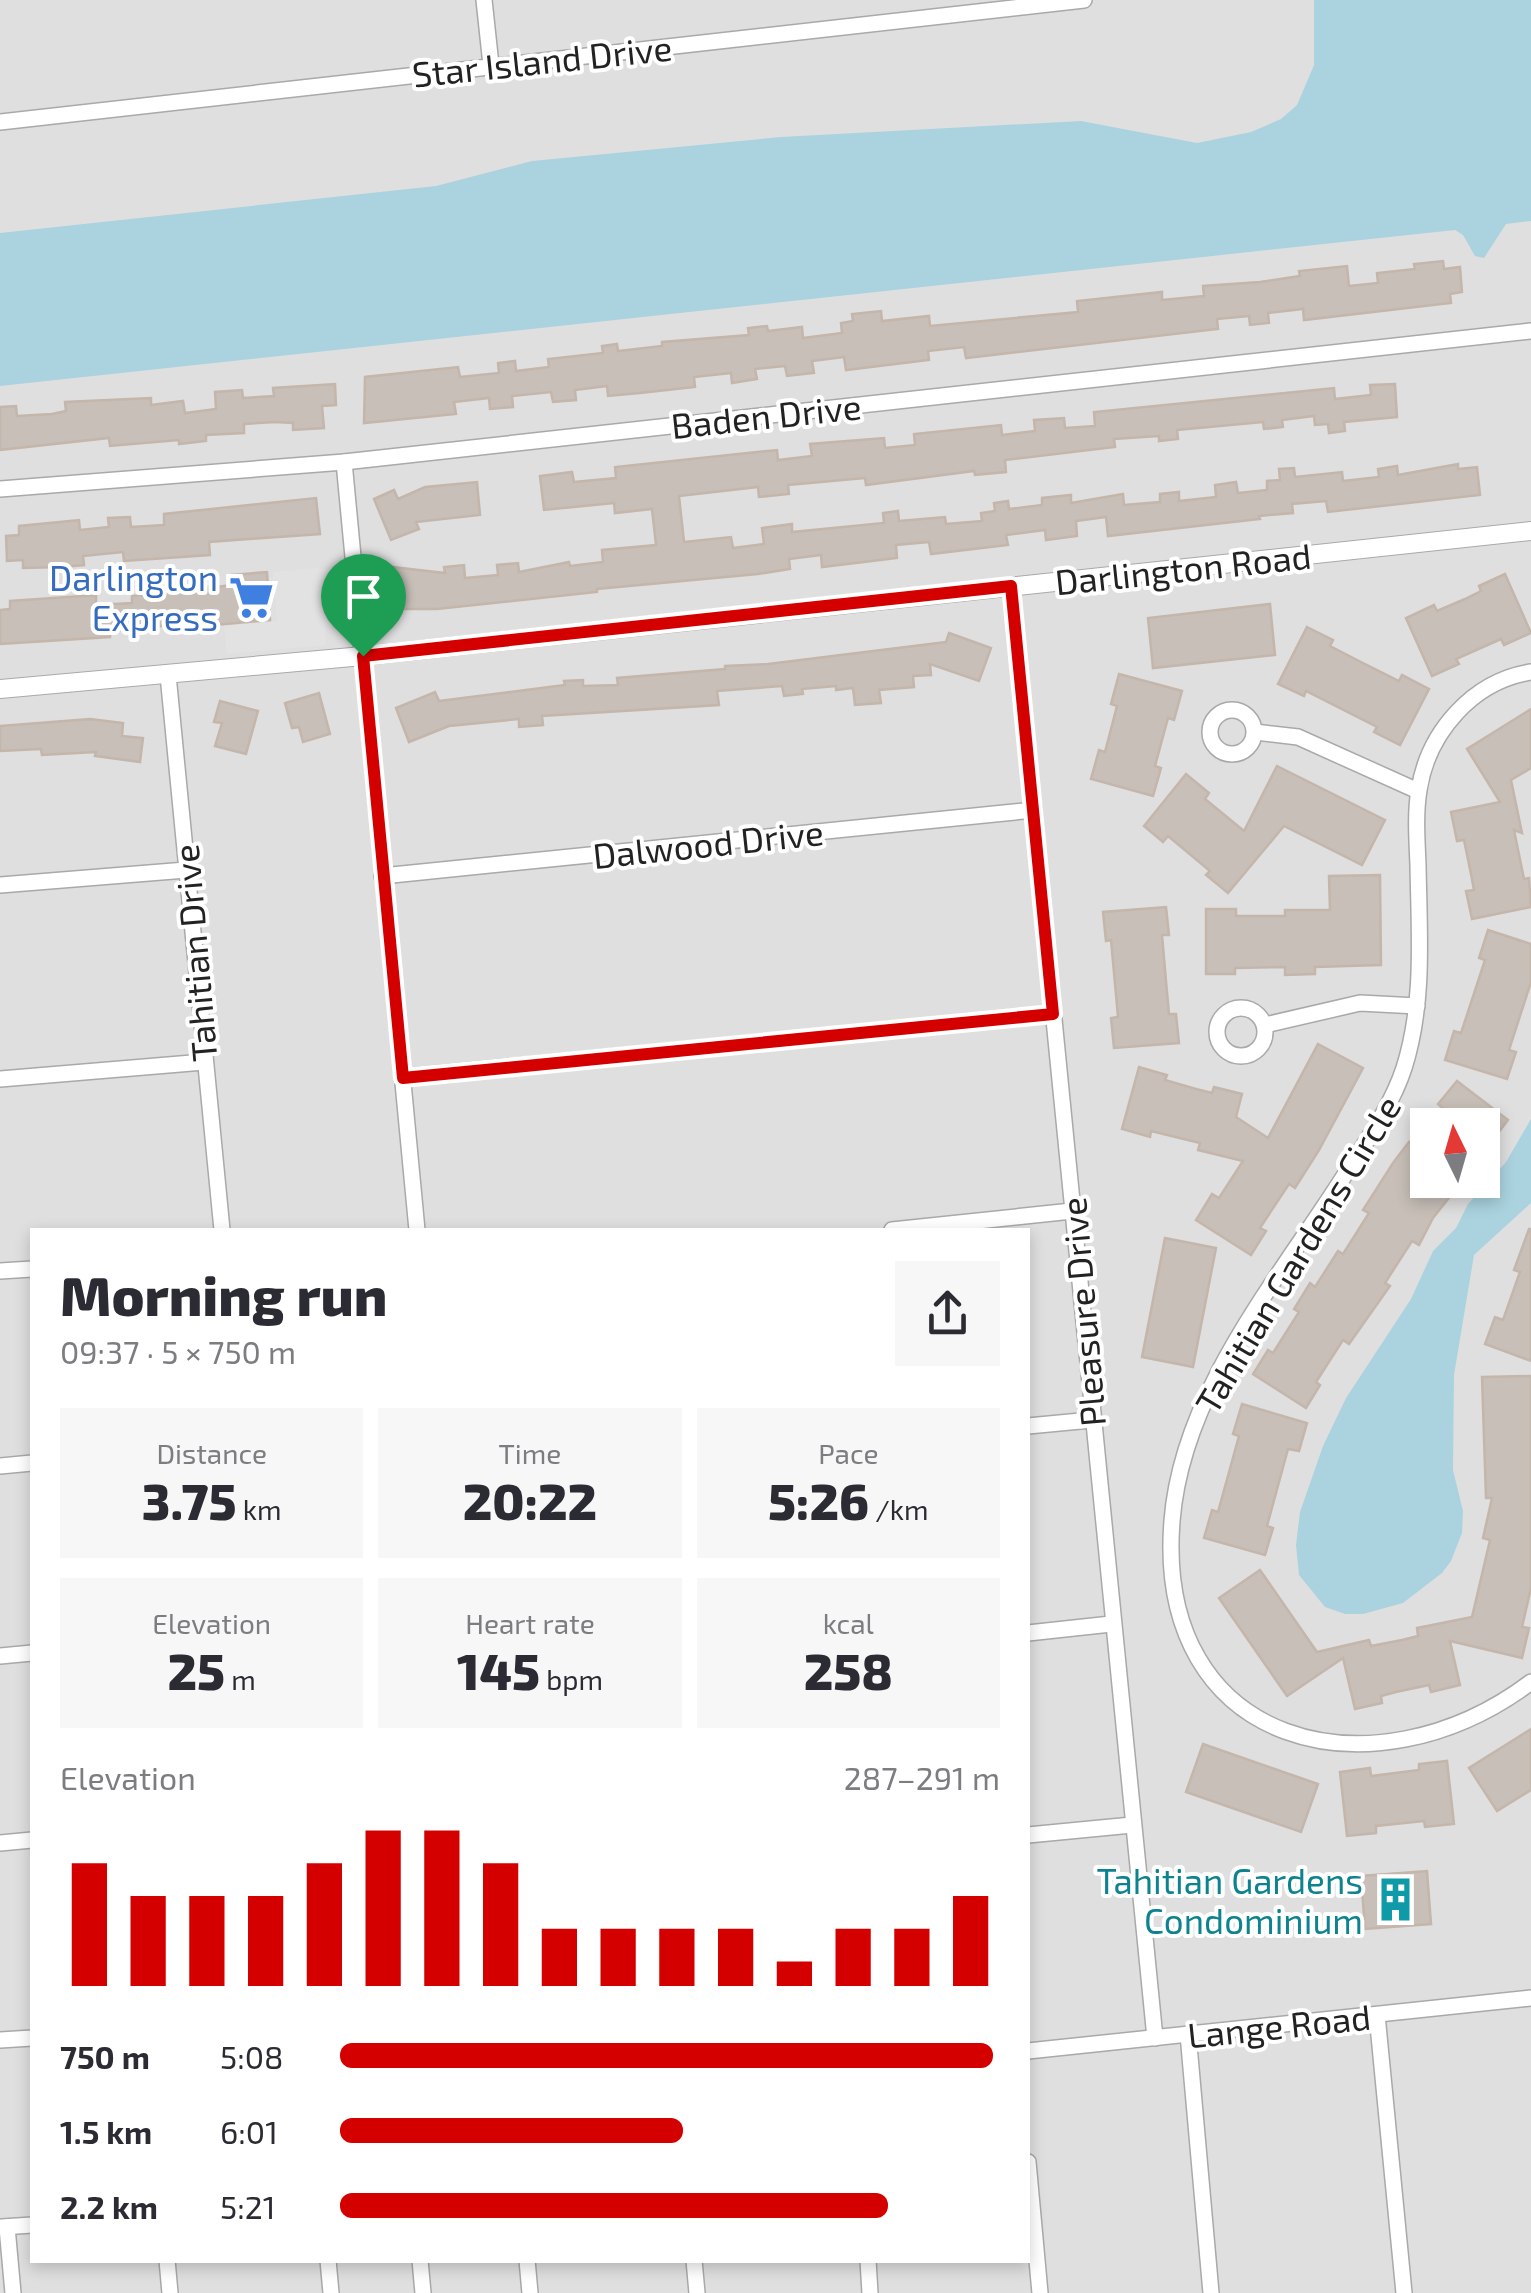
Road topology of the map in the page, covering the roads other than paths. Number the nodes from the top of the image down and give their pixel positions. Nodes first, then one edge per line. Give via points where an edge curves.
1 (484, 0) edge
2 (1084, 0) edge
3 (491, 65) junction
4 (0, 122) edge
5 (1531, 331) edge
6 (344, 462) junction
7 (0, 488) edge
8 (1531, 531) edge
9 (1011, 586) junction
10 (363, 656) junction
11 (1531, 672) edge
12 (168, 675) junction
13 (0, 689) edge
14 (1254, 732) dead end
15 (1418, 791) junction
16 (1034, 810) junction
17 (186, 870) junction
18 (382, 876) junction
19 (0, 885) edge
20 (1417, 1006) junction
21 (1053, 1014) junction
22 (1265, 1025) dead end
23 (204, 1062) junction
24 (403, 1078) junction
25 (0, 1079) edge
26 (1072, 1210) junction
27 (222, 1228) edge
28 (416, 1228) edge
29 (910, 1228) edge
30 (30, 1268) edge
31 (0, 1271) edge
32 (1091, 1420) junction
33 (1030, 1426) edge
34 (30, 1463) edge
35 (0, 1466) edge
36 (1111, 1624) junction
37 (1030, 1633) edge
38 (30, 1653) edge
39 (0, 1656) edge
40 (1531, 1682) edge
41 (1132, 1825) junction
42 (1030, 1835) edge
43 (30, 1840) edge
44 (0, 1842) edge
45 (1531, 1998) edge
46 (1377, 2015) junction
47 (1188, 2034) junction
48 (30, 2038) edge
49 (1155, 2038) junction
50 (0, 2040) edge
51 (1030, 2051) edge
52 (1030, 2184) edge
53 (30, 2225) edge
54 (4, 2227) edge
55 (167, 2263) edge
56 (328, 2263) edge
57 (420, 2263) edge
58 (527, 2263) edge
59 (694, 2263) edge
60 (868, 2263) edge
61 (14, 2293) edge
62 (170, 2293) edge
63 (331, 2293) edge
64 (424, 2293) edge
65 (530, 2293) edge
66 (697, 2293) edge
67 (870, 2293) edge
68 (1040, 2293) edge
69 (1212, 2293) edge
70 (1404, 2293) edge

1 - 3 street
2 - 3 street, Star Island Drive
3 - 4 street, Star Island Drive
5 - 6 street, Baden Drive
6 - 7 street, Baden Drive
6 - 10 street
8 - 9 street, Darlington Road
9 - 10 street, Darlington Road
9 - 16 street, Pleasure Drive
10 - 12 street, Darlington Road
10 - 18 street
11 - 15 street, Tahitian Gardens Circle via 1488,686 1466,703 1432,749
12 - 13 street, Darlington Road
12 - 17 street, Tahitian Drive
14 - 15 street via 1298,737
15 - 20 street, Tahitian Gardens Circle
16 - 18 street, Dalwood Drive
16 - 21 street, Pleasure Drive
17 - 19 street
17 - 23 street, Tahitian Drive
18 - 24 street
20 - 22 street via 1360,1003
20 - 40 street, Tahitian Gardens Circle via 1395,1090 1232,1351 1192,1431 1172,1519 1172,1580 1196,1660 1226,1696 1279,1730 1389,1742 1447,1730
21 - 24 street
21 - 26 street, Pleasure Drive
23 - 25 street
23 - 27 street, Tahitian Drive
24 - 28 street
26 - 29 street
26 - 32 street, Pleasure Drive
30 - 31 street
32 - 33 street
32 - 36 street, Pleasure Drive
34 - 35 street
36 - 37 street
36 - 41 street, Pleasure Drive
38 - 39 street
41 - 42 street
41 - 49 street, Pleasure Drive
43 - 44 street
45 - 46 street, Lange Road
46 - 47 street, Lange Road
46 - 70 street
47 - 49 street, Lange Road
47 - 69 street
48 - 50 street
49 - 51 street, Lange Road
52 - 68 street
53 - 54 street
54 - 61 street
55 - 62 street
56 - 63 street
57 - 64 street
58 - 65 street
59 - 66 street
60 - 67 street

